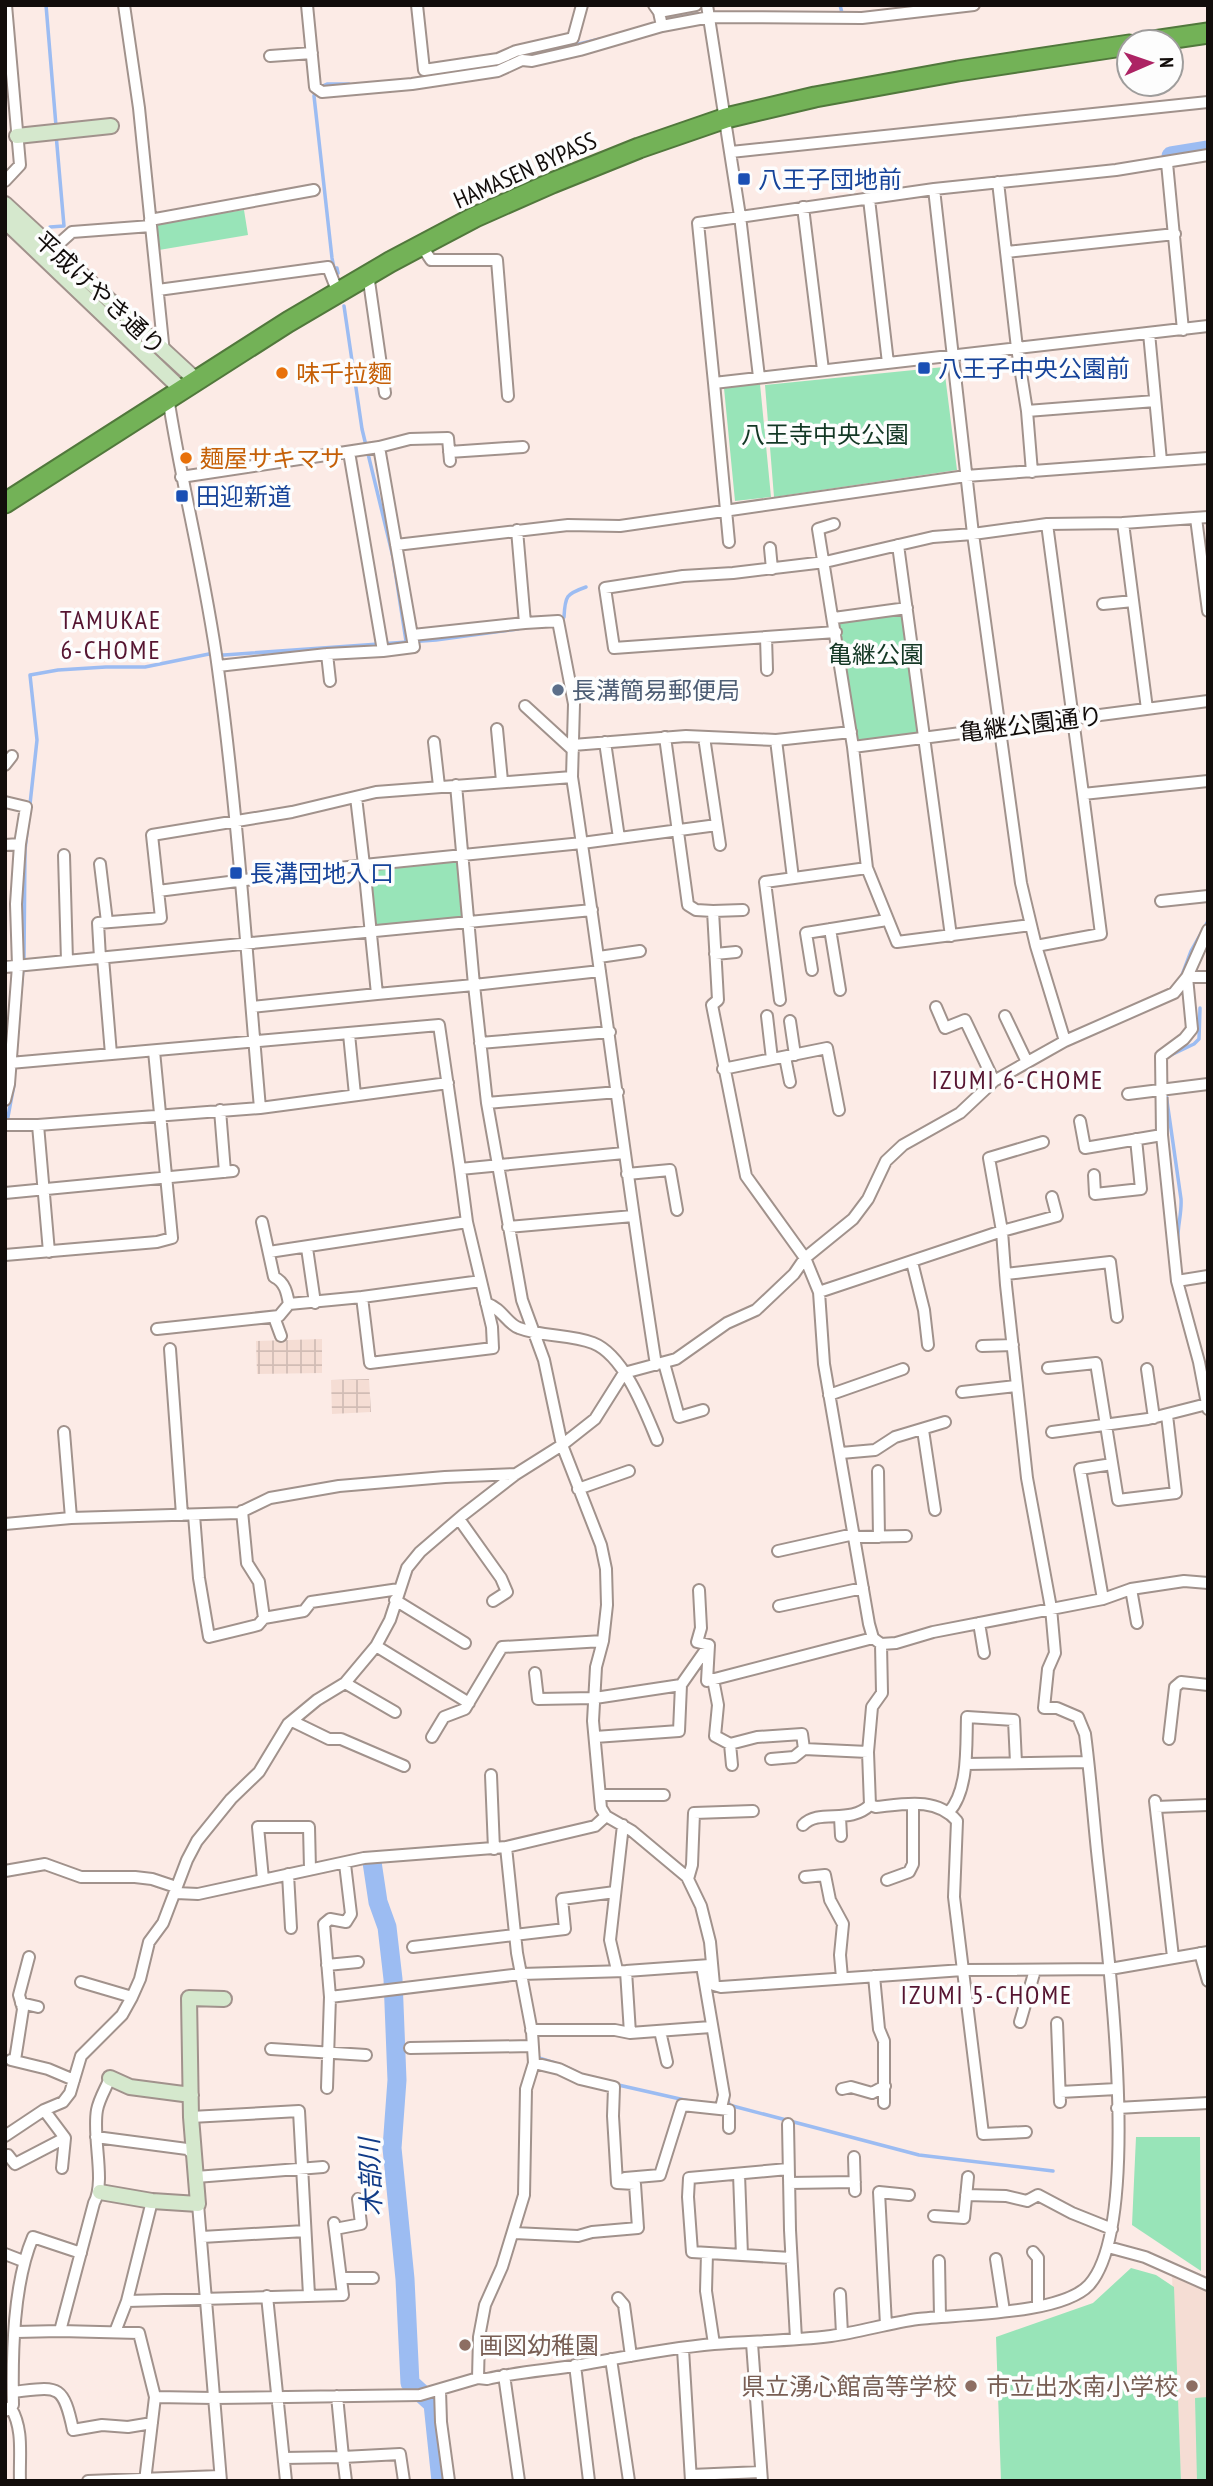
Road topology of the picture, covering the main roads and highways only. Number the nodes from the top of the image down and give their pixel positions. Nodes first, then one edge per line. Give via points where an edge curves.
1 (1208, 33) edge
2 (1185, 36) edge
3 (1115, 47) edge
4 (5, 503) edge

1 - 2 highway
3 - 4 highway, HAMASEN BYPASS via 815,97 726,118 552,183 475,217 368,274

